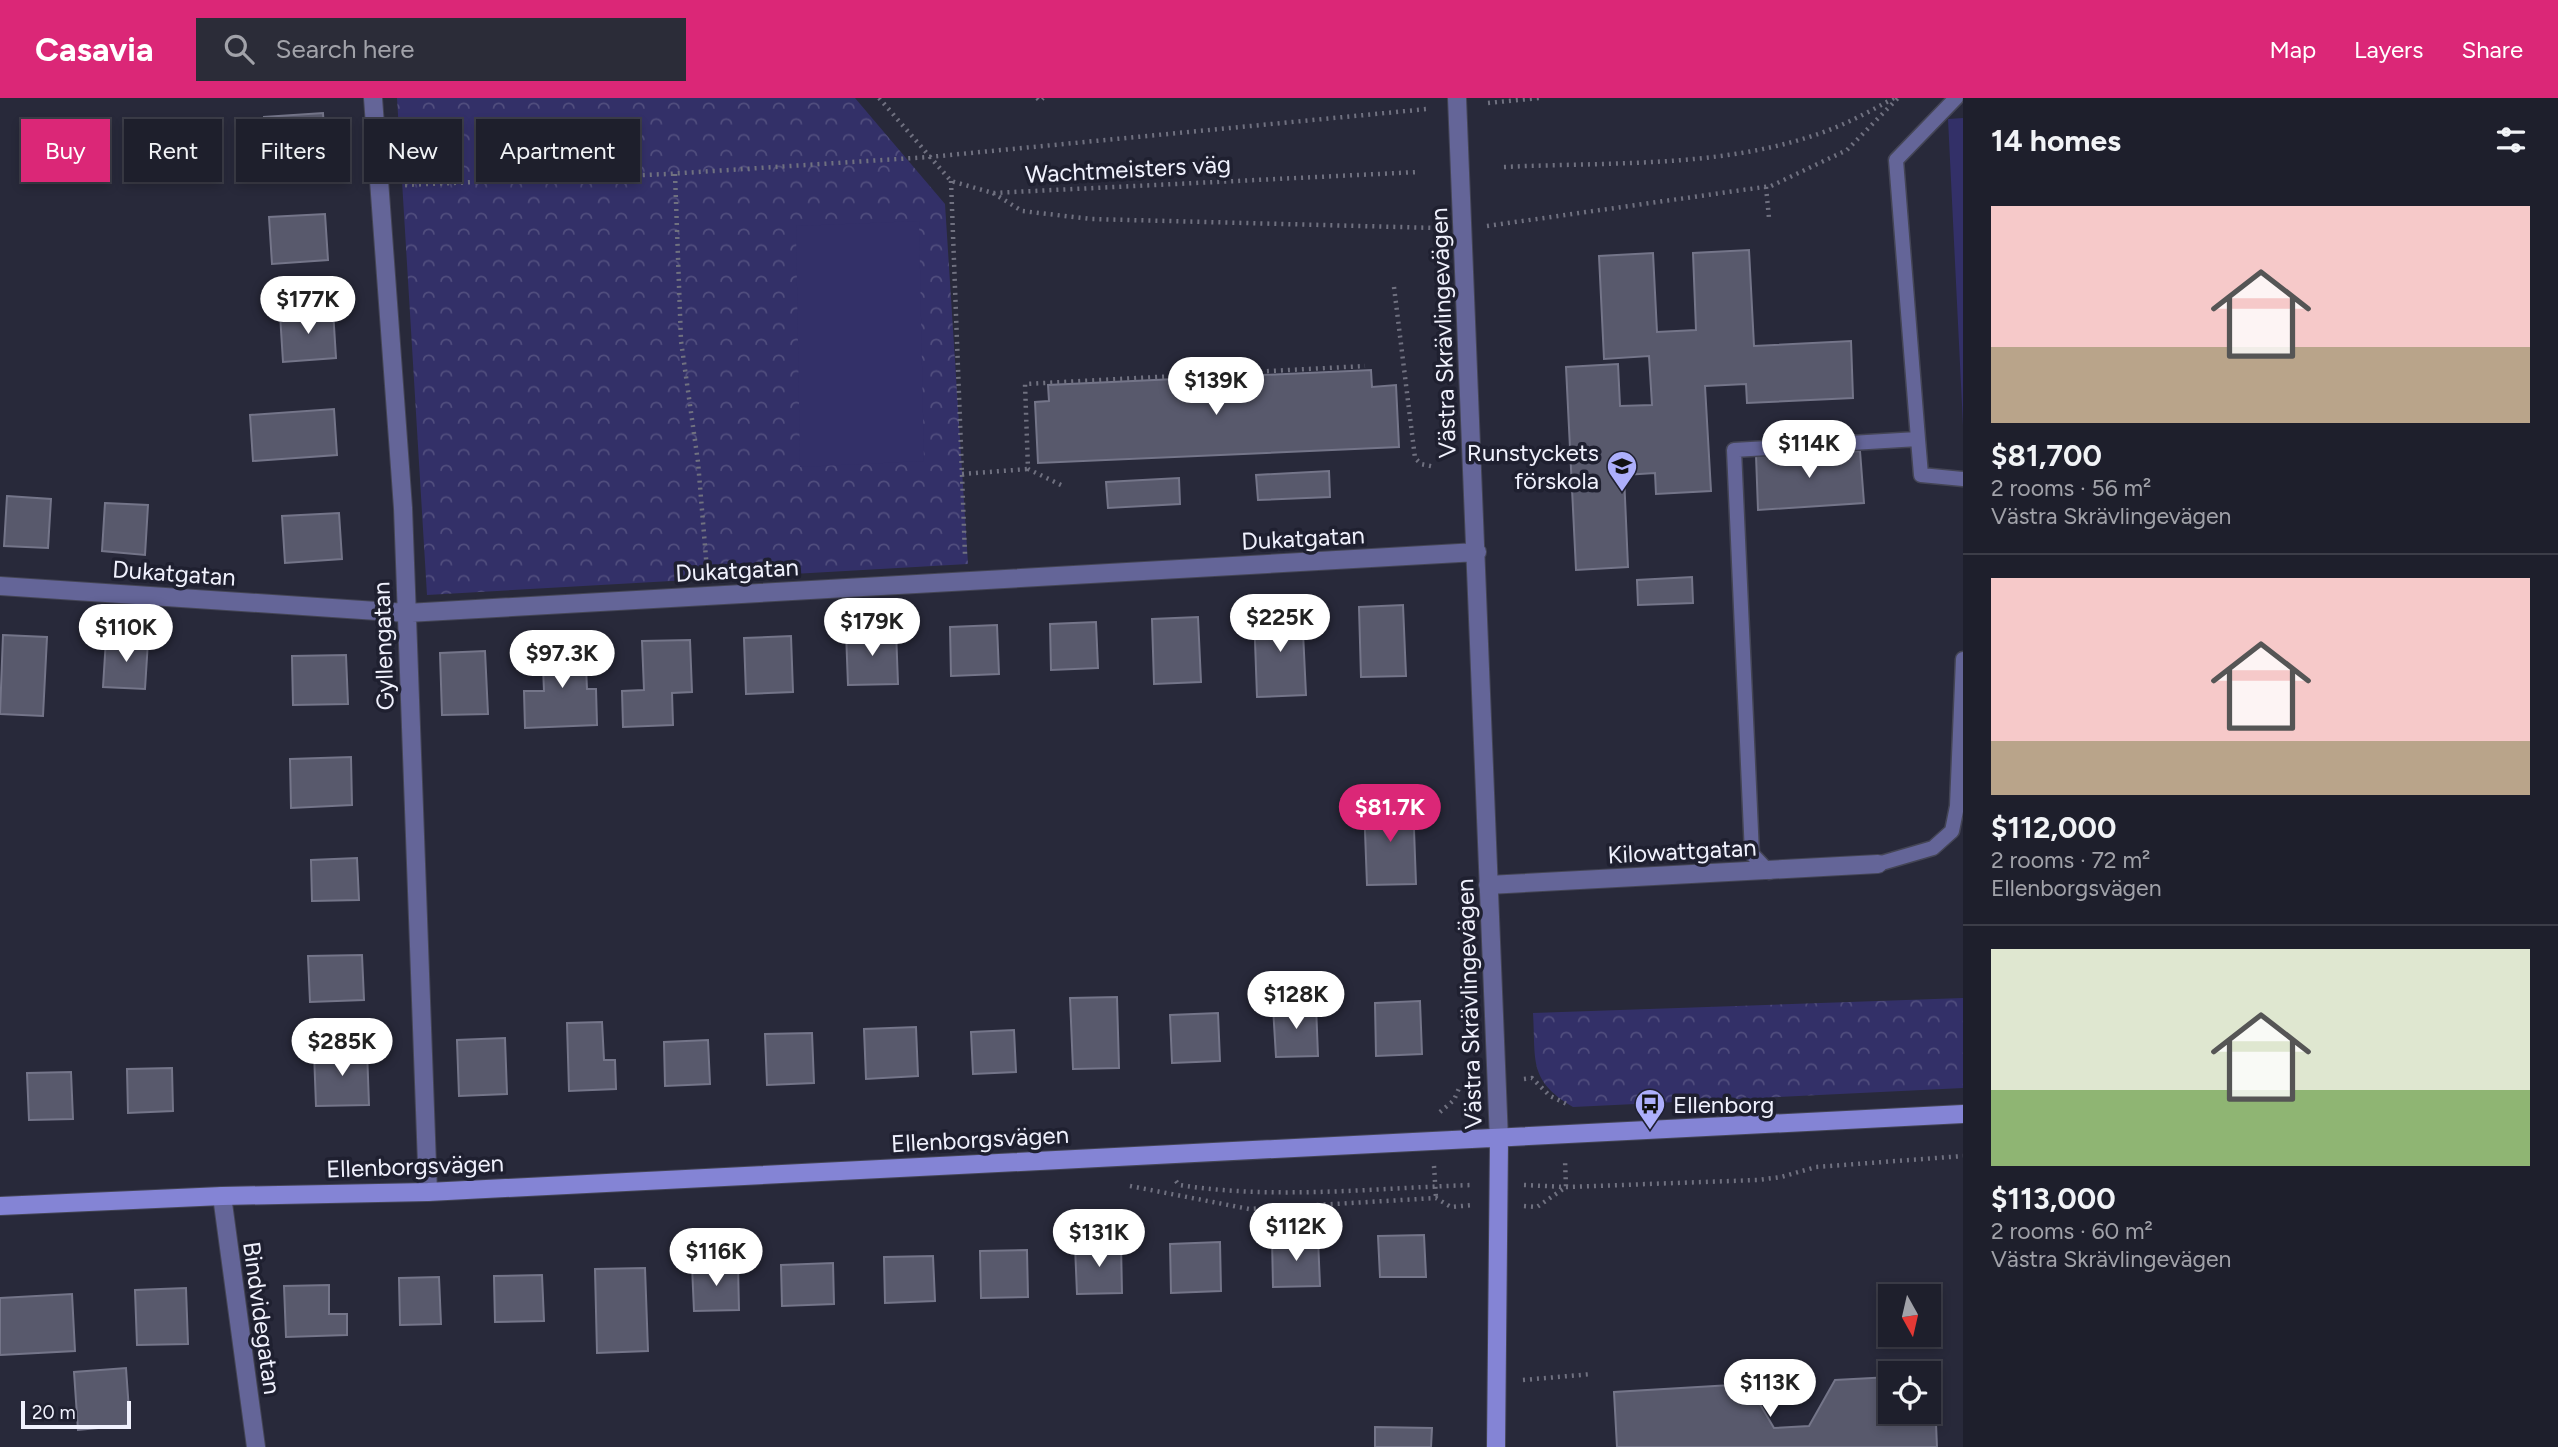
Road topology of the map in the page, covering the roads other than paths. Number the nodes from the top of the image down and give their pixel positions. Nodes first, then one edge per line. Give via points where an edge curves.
1 (373, 98) edge
2 (1457, 98) edge
3 (1956, 98) edge
4 (1918, 439) junction
5 (1963, 479) edge
6 (1477, 552) junction
7 (0, 586) edge
8 (407, 613) junction
9 (1963, 659) edge
10 (1878, 864) joint
11 (1769, 872) junction
12 (1488, 885) junction
13 (1963, 1114) edge
14 (1499, 1140) junction
15 (429, 1192) junction
16 (222, 1196) junction
17 (0, 1206) edge
18 (256, 1447) edge
19 (1496, 1447) edge

1 - 8 street, Gyllengatan
2 - 6 street, Västra Skrävlingevägen
3 - 4 lane via 1896,160
4 - 5 lane via 1921,475
4 - 11 lane via 1734,450 1752,854
6 - 8 street, Dukatgatan
6 - 12 street, Västra Skrävlingevägen
7 - 8 street, Dukatgatan
8 - 15 street, Gyllengatan
9 - 10 lane via 1952,831 1933,848
10 - 11 street, Kilowattgatan
11 - 12 street, Kilowattgatan
12 - 14 street, Västra Skrävlingevägen
13 - 14 street, Ellenborgsvägen
14 - 15 street, Ellenborgsvägen
14 - 19 street, Västra Skrävlingevägen
15 - 16 street, Ellenborgsvägen
16 - 17 street, Ellenborgsvägen
16 - 18 street, Bindvidegatan

